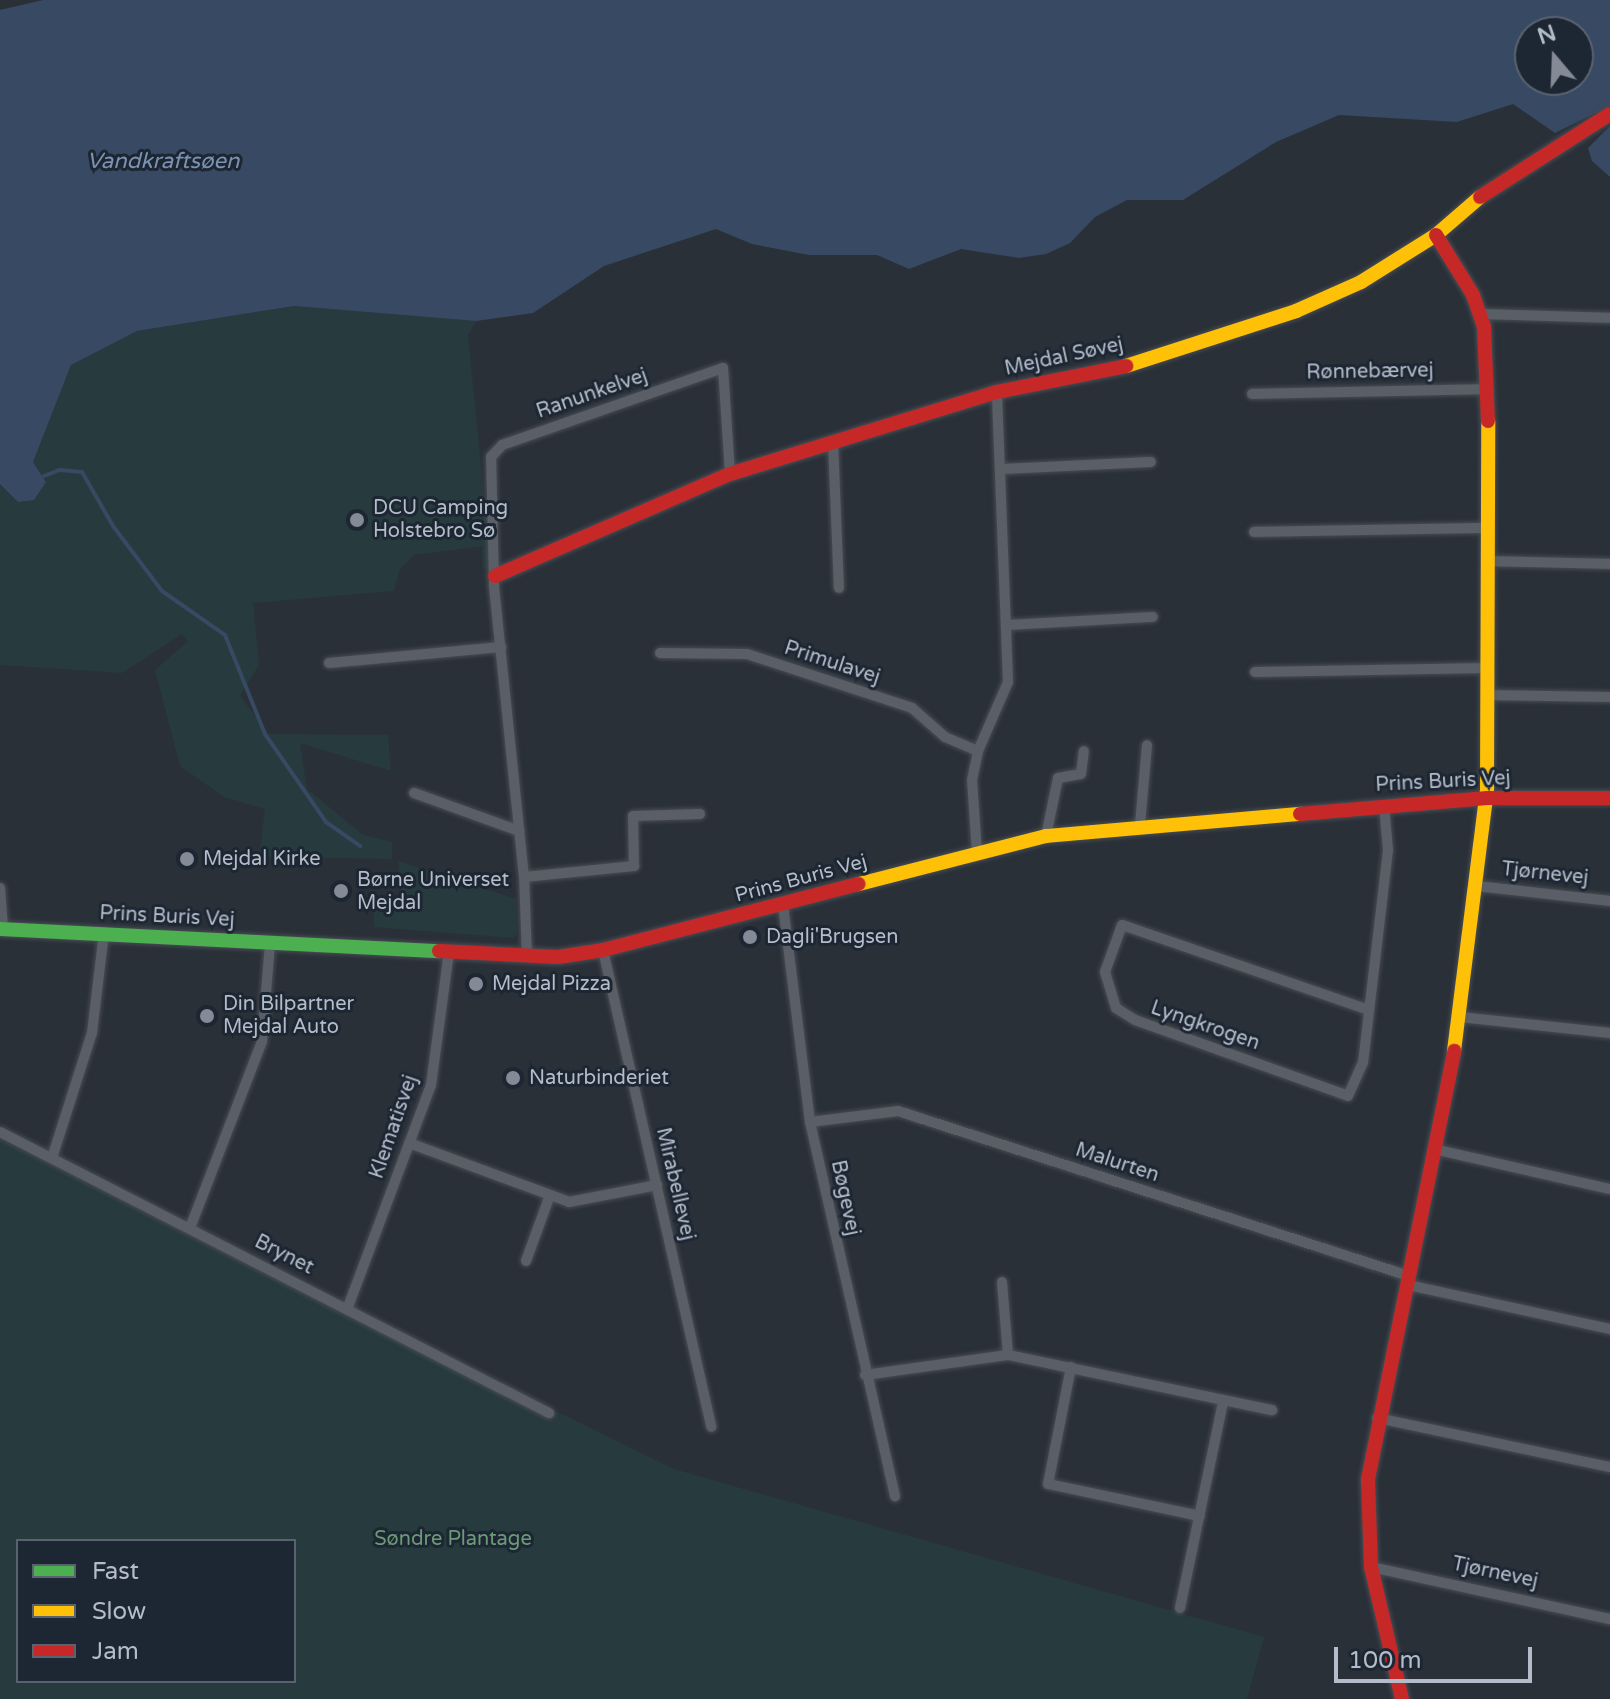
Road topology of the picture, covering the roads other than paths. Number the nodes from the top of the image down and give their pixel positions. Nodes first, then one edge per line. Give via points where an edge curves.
1 (1610, 114) edge
2 (1436, 235) junction
3 (1479, 314) junction
4 (1610, 318) edge
5 (1488, 389) junction
6 (997, 392) junction
7 (1252, 394) dead end
8 (833, 441) junction
9 (1151, 462) dead end
10 (1002, 469) junction
11 (730, 474) junction
12 (1489, 528) junction
13 (1254, 532) dead end
14 (1489, 561) junction
15 (1610, 564) edge
16 (495, 576) junction
17 (839, 588) dead end
18 (1153, 617) dead end
19 (1008, 625) junction
20 (501, 647) junction
21 (660, 653) dead end
22 (329, 663) dead end
23 (1487, 668) junction
24 (1255, 672) dead end
25 (1486, 695) junction
26 (1610, 697) edge
27 (1147, 745) dead end
28 (978, 751) junction
29 (1084, 751) dead end
30 (414, 793) dead end
31 (1487, 798) junction
32 (1610, 798) edge
33 (1384, 805) junction
34 (700, 814) dead end
35 (1140, 824) junction
36 (519, 831) junction
37 (1046, 836) junction
38 (977, 853) junction
39 (524, 877) junction
40 (1477, 886) junction
41 (0, 888) edge
42 (1610, 901) edge
43 (783, 905) junction
44 (1, 929) edge
45 (104, 933) junction
46 (270, 943) junction
47 (603, 950) junction
48 (449, 952) junction
49 (527, 957) junction
50 (1369, 1010) junction
51 (1460, 1017) junction
52 (1610, 1033) edge
53 (810, 1122) junction
54 (0, 1132) edge
55 (409, 1143) junction
56 (1438, 1150) junction
57 (52, 1158) junction
58 (657, 1185) junction
59 (1610, 1189) edge
60 (550, 1195) junction
61 (190, 1228) junction
62 (526, 1261) dead end
63 (1408, 1281) junction
64 (1002, 1282) dead end
65 (348, 1307) junction
66 (1610, 1329) edge
67 (1008, 1355) junction
68 (1071, 1367) junction
69 (865, 1375) junction
70 (1223, 1403) junction
71 (1272, 1410) dead end
72 (549, 1413) dead end
73 (1377, 1418) junction
74 (711, 1427) dead end
75 (1610, 1467) edge
76 (895, 1496) dead end
77 (1200, 1516) junction
78 (1371, 1567) junction
79 (1180, 1608) dead end
80 (1610, 1619) edge
81 (1402, 1699) edge

1 - 2 street, Mejdal Søvej via 1496,184
2 - 3 street
2 - 6 street, Mejdal Søvej via 1361,282 1296,311 1129,365
3 - 4 street
3 - 5 street
5 - 7 street, Rønnebærvej
5 - 12 street
6 - 8 street, Mejdal Søvej
6 - 10 street
8 - 11 street, Mejdal Søvej
8 - 17 street
9 - 10 street
10 - 19 street
11 - 16 street, Mejdal Søvej
11 - 16 street, Ranunkelvej via 723,368 502,445 491,457 488,482
12 - 13 street
12 - 14 street
14 - 15 street
14 - 23 street
16 - 20 street
18 - 19 street
19 - 28 street via 1008,682
20 - 22 street
20 - 36 street
21 - 28 street, Primulavej via 747,654 912,708 945,737
23 - 24 street
23 - 25 street
25 - 26 street
25 - 31 street
27 - 35 street
28 - 38 street via 971,806
29 - 37 street via 1081,774 1058,778
30 - 36 street
31 - 32 street, Prins Buris Vej
31 - 33 street, Prins Buris Vej
31 - 40 street, Tjørnevej
33 - 35 street, Prins Buris Vej
33 - 50 street, Lyngkrogen via 1388,850
34 - 39 street via 633,816 634,866
35 - 37 street, Prins Buris Vej
36 - 39 street
37 - 38 street, Prins Buris Vej
38 - 43 street, Prins Buris Vej
39 - 49 street
40 - 42 street, Tjørnevej
40 - 51 street, Tjørnevej
41 - 44 street
43 - 47 street, Prins Buris Vej
43 - 53 street, Bøgevej
44 - 45 street, Prins Buris Vej
45 - 46 street, Prins Buris Vej
45 - 57 street via 92,1033
46 - 48 street, Prins Buris Vej
46 - 61 street via 262,1041
47 - 49 street, Prins Buris Vej
47 - 58 street, Mirabellevej
48 - 49 street, Prins Buris Vej
48 - 55 street, Klematisvej via 431,1085
50 - 50 street, Lyngkrogen via 1122,925 1105,972 1116,1008 1135,1020 1348,1096 1363,1063
51 - 52 street
51 - 56 street, Tjørnevej
53 - 63 street, Malurten via 898,1111
53 - 69 street, Bøgevej
54 - 57 street, Brynet
55 - 60 street
55 - 65 street, Klematisvej
56 - 59 street
56 - 63 street, Tjørnevej
57 - 61 street, Brynet
58 - 60 street via 569,1202
58 - 74 street, Mirabellevej
60 - 62 street
61 - 65 street, Brynet
63 - 66 street
63 - 73 street, Tjørnevej
64 - 67 street
65 - 72 street, Brynet
67 - 68 street
67 - 69 street
68 - 70 street
68 - 77 street via 1048,1484
69 - 76 street, Bøgevej
70 - 71 street
70 - 77 street
73 - 75 street
73 - 78 street, Tjørnevej via 1368,1479
77 - 79 street
78 - 80 street, Tjørnevej
78 - 81 street, Tjørnevej

